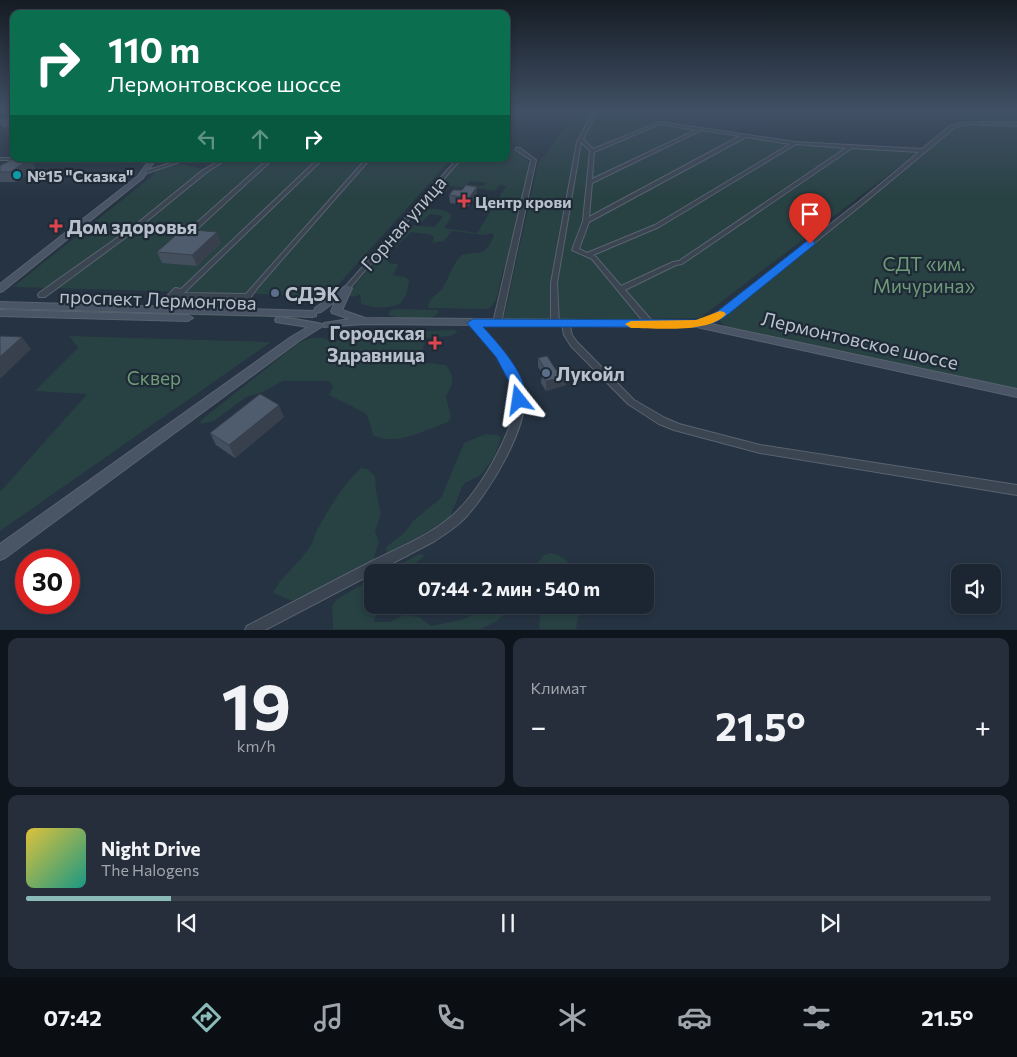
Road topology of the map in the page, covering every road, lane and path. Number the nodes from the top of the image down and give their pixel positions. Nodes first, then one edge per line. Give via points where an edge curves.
1 (581, 139) joint
2 (619, 139) edge
3 (679, 139) edge
4 (738, 139) edge
5 (777, 139) edge
6 (937, 139) edge
7 (795, 142) junction
8 (852, 146) junction
9 (518, 149) dead end
10 (592, 150) junction
11 (924, 151) junction
12 (151, 162) edge
13 (177, 162) edge
14 (220, 162) edge
15 (268, 162) edge
16 (318, 162) edge
17 (365, 162) edge
18 (456, 162) edge
19 (145, 172) junction
20 (590, 182) junction
21 (586, 221) junction
22 (136, 227) junction
23 (234, 236) dead end
24 (587, 255) junction
25 (347, 288) junction
26 (0, 289) edge
27 (620, 289) junction
28 (42, 295) dead end
29 (247, 296) junction
30 (0, 305) edge
31 (158, 310) junction
32 (336, 311) junction
33 (236, 312) junction
34 (0, 313) edge
35 (317, 320) junction
36 (364, 320) junction
37 (295, 321) junction
38 (473, 323) junction
39 (497, 323) junction
40 (555, 324) junction
41 (566, 324) junction
42 (650, 324) junction
43 (697, 324) junction
44 (295, 339) junction
45 (1017, 393) edge
46 (1017, 490) edge
47 (0, 553) edge
48 (251, 630) edge

1 - 10 street
1 - 40 street via 554,283
2 - 10 street
3 - 20 street
4 - 21 street
5 - 7 street
6 - 11 street
7 - 8 street
7 - 24 street via 658,226
8 - 11 street
8 - 27 street via 680,263
9 - 39 street via 534,160
10 - 20 street
11 - 43 street via 722,313
12 - 19 street
13 - 19 street
14 - 22 street
15 - 22 street via 194,229
16 - 29 street via 178,295
17 - 29 street
18 - 25 street, Горная улица
19 - 26 street
20 - 21 street
21 - 24 street via 575,250
22 - 28 street
23 - 31 street
24 - 27 street via 594,258
25 - 32 street
25 - 35 street
27 - 42 street
29 - 33 street
30 - 31 street, проспект Лермонтова
31 - 33 street, проспект Лермонтова
32 - 35 street via 326,309
32 - 35 street via 337,318
32 - 36 street
33 - 35 street, проспект Лермонтова
34 - 37 street, проспект Лермонтова
35 - 36 street
35 - 37 street, проспект Лермонтова
35 - 44 street
36 - 38 street, Лермонтовское шоссе
37 - 44 street via 299,327
38 - 39 street, Лермонтовское шоссе
38 - 48 street via 501,354 519,389 518,417 512,435 462,514 429,538
39 - 40 street, Лермонтовское шоссе
40 - 41 street, Лермонтовское шоссе
41 - 42 street, Лермонтовское шоссе
41 - 46 street via 574,344 631,402 677,427 760,450
42 - 43 street, Лермонтовское шоссе
43 - 45 street, Лермонтовское шоссе
44 - 47 street

